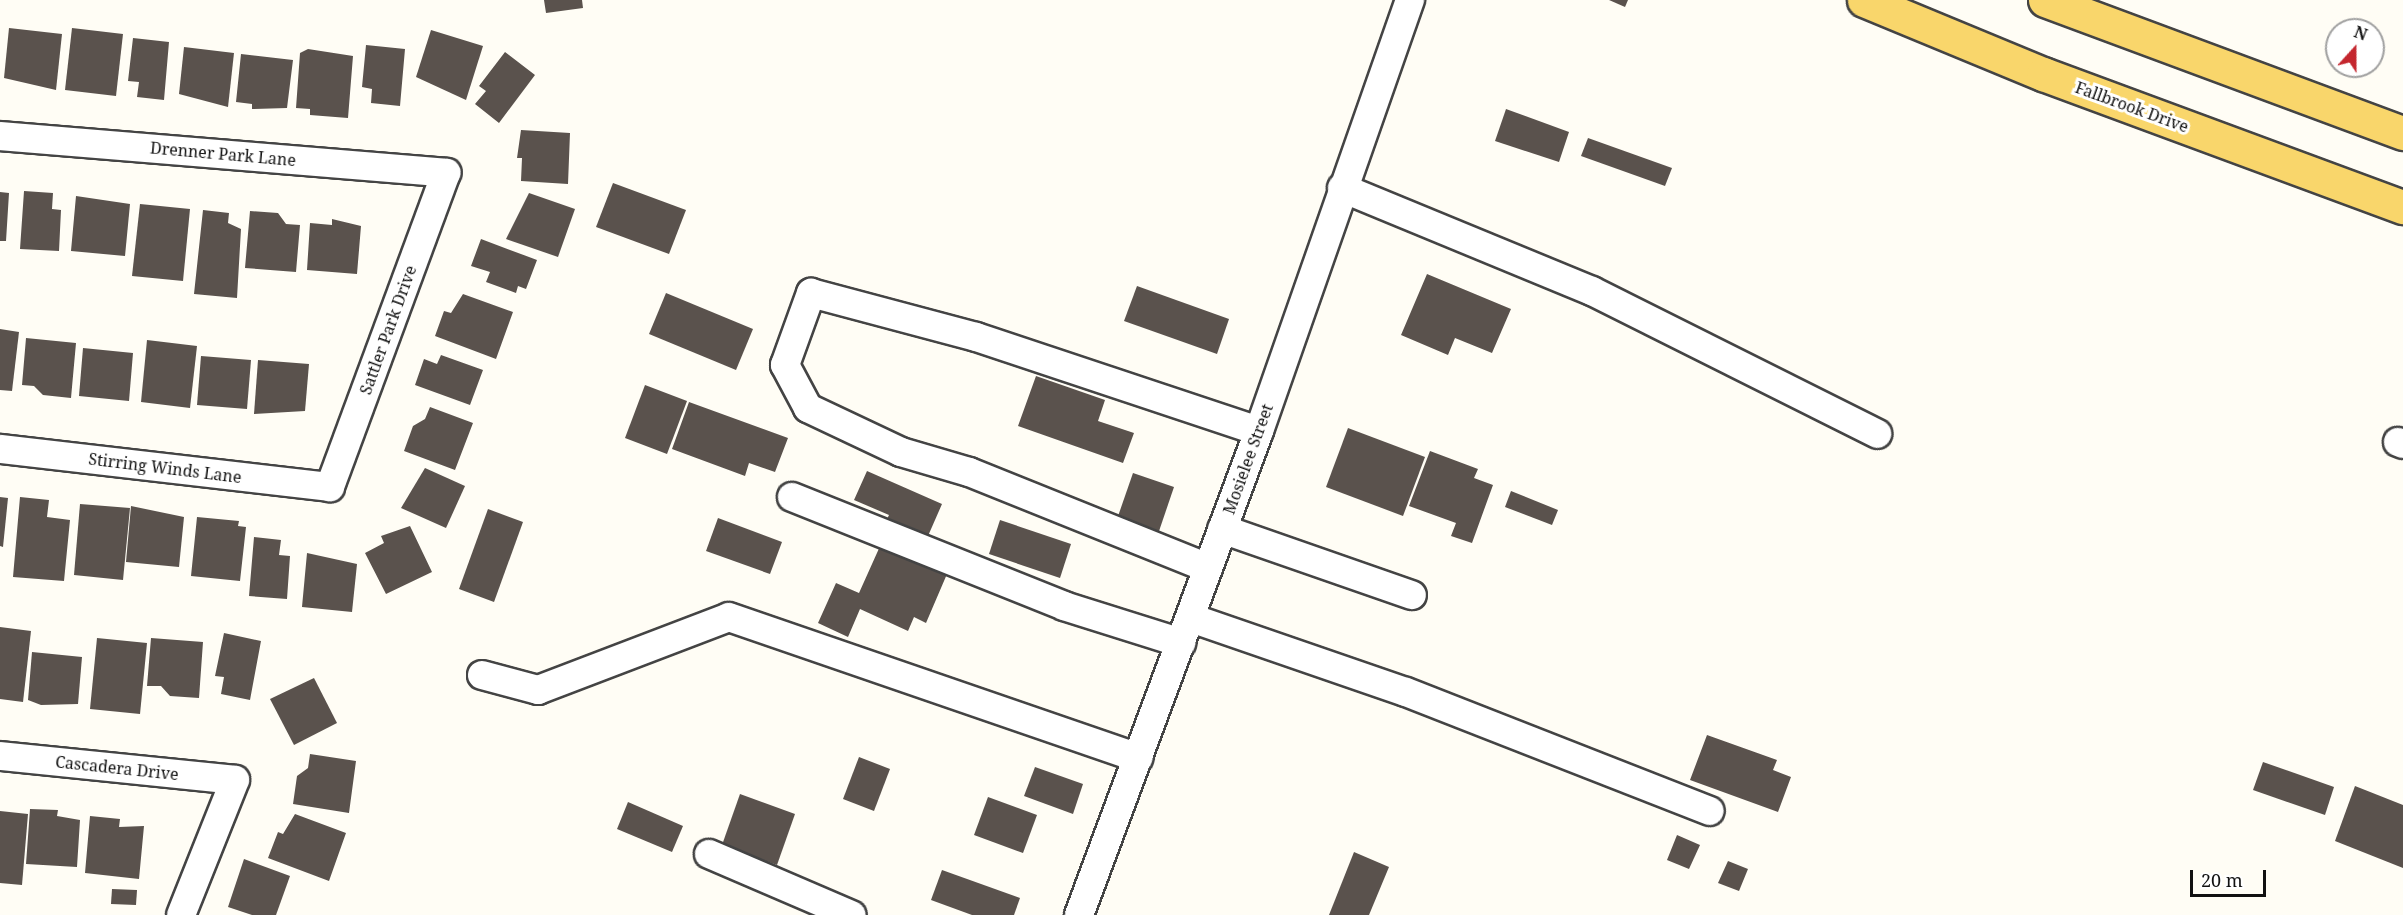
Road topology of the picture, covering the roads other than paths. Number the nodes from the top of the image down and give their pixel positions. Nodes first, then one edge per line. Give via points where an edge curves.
1 (1410, 0) edge
2 (1864, 0) edge
3 (2045, 0) edge
4 (2403, 133) edge
5 (0, 136) edge
6 (446, 173) joint
7 (1342, 188) junction
8 (2403, 207) edge
9 (1259, 431) junction
10 (1877, 434) dead end
11 (0, 449) edge
12 (330, 487) joint
13 (792, 497) dead end
14 (1222, 529) junction
15 (1208, 568) junction
16 (1412, 595) dead end
17 (1186, 630) junction
18 (482, 675) dead end
19 (0, 756) edge
20 (1138, 758) junction
21 (1709, 811) dead end
22 (709, 854) dead end
23 (181, 915) edge
24 (850, 915) edge
25 (1079, 915) edge

1 - 7 street, Mosielee Street
2 - 8 main road, Fallbrook Drive via 2043,74
3 - 4 main road
5 - 6 street, Drenner Park Lane
6 - 12 street, Sattler Park Drive
7 - 9 street, Mosielee Street
7 - 10 street via 1592,291
9 - 14 street, Mosielee Street
9 - 15 street via 976,337 811,293 785,364 807,408 902,453 969,472
11 - 12 street, Stirring Winds Lane
13 - 17 street via 1064,606
14 - 15 street, Mosielee Street
14 - 16 street
15 - 17 street, Mosielee Street
17 - 20 street, Mosielee Street
17 - 21 street via 1417,696
18 - 20 street via 538,690 729,617
19 - 23 street, Cascadera Drive via 235,780
20 - 25 street, Mosielee Street
22 - 24 street

